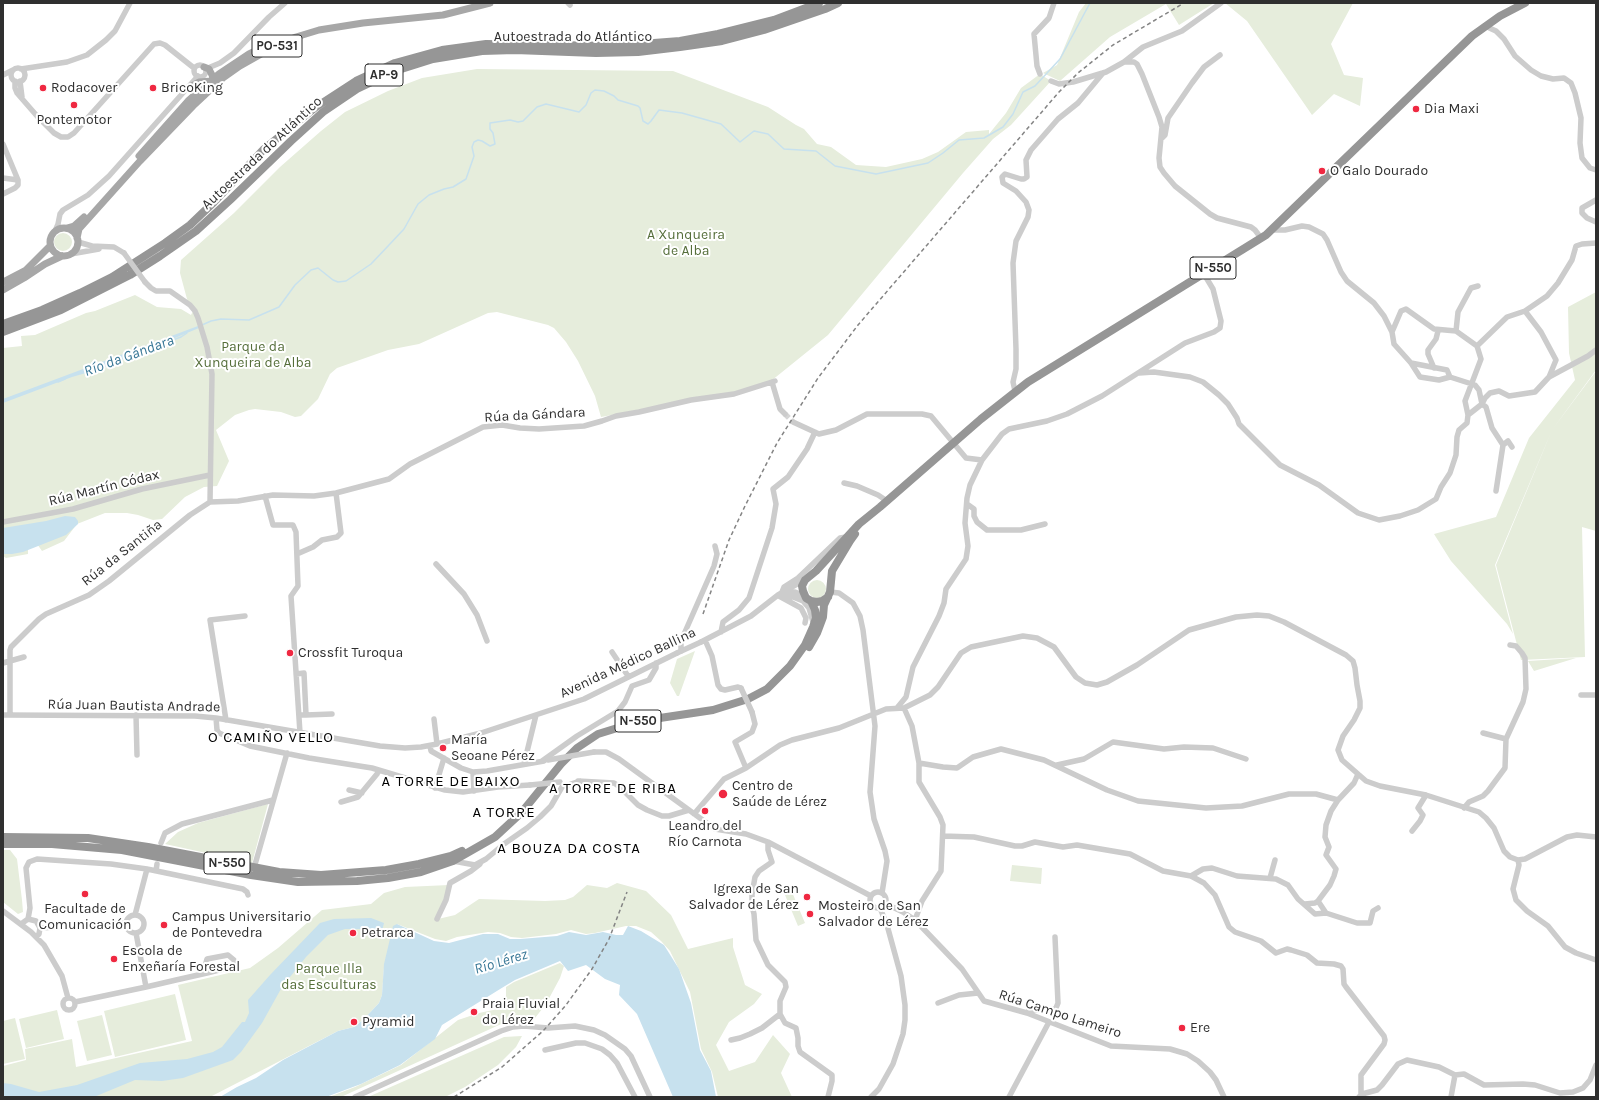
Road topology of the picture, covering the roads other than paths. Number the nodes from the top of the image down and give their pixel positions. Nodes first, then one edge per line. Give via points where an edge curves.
1 (130, 3) edge
2 (285, 3) edge
3 (478, 3) edge
4 (490, 3) edge
5 (819, 3) edge
6 (838, 3) edge
7 (1054, 3) edge
8 (1221, 3) edge
9 (1526, 3) edge
10 (1485, 26) junction
11 (234, 53) junction
12 (1220, 55) dead end
13 (257, 57) junction
14 (238, 62) junction
15 (1124, 62) junction
16 (194, 68) junction
17 (207, 68) junction
18 (23, 71) junction
19 (1103, 73) junction
20 (1040, 74) dead end
21 (3, 75) edge
22 (198, 76) junction
23 (15, 77) junction
24 (1050, 81) dead end
25 (211, 82) junction
26 (188, 88) junction
27 (1161, 139) junction
28 (3, 144) edge
29 (1596, 170) edge
30 (3, 178) edge
31 (18, 180) junction
32 (115, 189) junction
33 (3, 194) edge
34 (1596, 200) edge
35 (62, 211) junction
36 (1596, 222) edge
37 (66, 228) junction
38 (1271, 230) junction
39 (55, 231) junction
40 (1261, 238) junction
41 (77, 240) junction
42 (1596, 243) edge
43 (50, 246) junction
44 (114, 247) junction
45 (72, 254) junction
46 (62, 256) junction
47 (1204, 274) junction
48 (3, 282) edge
49 (1478, 286) dead end
50 (3, 290) edge
51 (1525, 310) junction
52 (3, 324) edge
53 (1438, 330) junction
54 (1456, 331) junction
55 (3, 332) edge
56 (1392, 332) junction
57 (1477, 346) junction
58 (1596, 350) edge
59 (1411, 363) junction
60 (1434, 368) junction
61 (1139, 373) junction
62 (1450, 377) junction
63 (1549, 377) junction
64 (1472, 383) junction
65 (1015, 392) junction
66 (1482, 404) junction
67 (785, 414) tunnel mouth
68 (1468, 415) junction
69 (793, 422) tunnel mouth
70 (816, 432) junction
71 (954, 442) junction
72 (1504, 445) junction
73 (1512, 447) dead end
74 (982, 460) junction
75 (210, 476) junction
76 (844, 483) dead end
77 (1496, 491) dead end
78 (336, 493) junction
79 (265, 496) junction
80 (887, 501) junction
81 (210, 502) junction
82 (967, 504) junction
83 (880, 507) junction
84 (3, 522) edge
85 (1045, 524) dead end
86 (846, 537) junction
87 (715, 546) dead end
88 (296, 554) junction
89 (436, 564) dead end
90 (807, 577) junction
91 (830, 583) junction
92 (829, 594) junction
93 (779, 595) junction
94 (807, 598) junction
95 (245, 616) dead end
96 (805, 623) dead end
97 (813, 627) junction
98 (721, 632) junction
99 (488, 641) dead end
100 (703, 641) junction
101 (1510, 645) dead end
102 (612, 652) dead end
103 (679, 652) junction
104 (24, 657) dead end
105 (11, 660) junction
106 (3, 663) edge
107 (656, 663) junction
108 (296, 674) junction
109 (628, 676) junction
110 (767, 689) junction
111 (1581, 695) dead end
112 (1596, 695) edge
113 (901, 708) junction
114 (332, 714) dead end
115 (874, 714) junction
116 (3, 715) edge
117 (10, 715) junction
118 (136, 715) junction
119 (299, 715) junction
120 (306, 715) junction
121 (536, 715) junction
122 (216, 718) junction
123 (434, 719) dead end
124 (226, 720) junction
125 (300, 733) junction
126 (1484, 733) dead end
127 (1506, 739) junction
128 (437, 744) junction
129 (430, 746) junction
130 (287, 753) junction
131 (137, 755) dead end
132 (444, 758) junction
133 (1246, 759) dead end
134 (545, 760) junction
135 (920, 763) junction
136 (524, 764) junction
137 (1057, 765) junction
138 (746, 768) junction
139 (376, 772) junction
140 (473, 772) junction
141 (1358, 774) junction
142 (580, 781) junction
143 (1366, 781) junction
144 (1354, 783) junction
145 (435, 788) junction
146 (349, 790) dead end
147 (474, 791) junction
148 (362, 793) junction
149 (1426, 795) junction
150 (532, 798) junction
151 (272, 800) junction
152 (1338, 800) junction
153 (341, 802) dead end
154 (1464, 808) junction
155 (692, 812) junction
156 (1412, 831) dead end
157 (943, 836) junction
158 (3, 837) edge
159 (1596, 837) edge
160 (768, 842) junction
161 (161, 843) dead end
162 (3, 844) edge
163 (467, 854) junction
164 (1275, 860) dead end
165 (1518, 860) junction
166 (453, 861) junction
167 (481, 862) junction
168 (157, 864) dead end
169 (254, 868) junction
170 (147, 869) junction
171 (156, 871) junction
172 (1191, 876) junction
173 (1270, 878) junction
174 (882, 893) junction
175 (248, 895) dead end
176 (871, 896) junction
177 (1318, 901) junction
178 (886, 904) junction
179 (1304, 904) junction
180 (880, 908) junction
181 (1378, 908) dead end
182 (3, 910) edge
183 (1326, 912) junction
184 (135, 915) junction
185 (28, 919) junction
186 (437, 919) dead end
187 (915, 920) junction
188 (126, 923) junction
189 (21, 924) junction
190 (40, 928) junction
191 (136, 933) junction
192 (36, 937) junction
193 (1055, 937) dead end
194 (1596, 960) edge
195 (207, 973) junction
196 (146, 987) junction
197 (978, 993) junction
198 (68, 998) junction
199 (75, 1002) junction
200 (938, 1003) dead end
201 (1027, 1013) junction
202 (780, 1014) junction
203 (1049, 1022) junction
204 (731, 1040) dead end
205 (545, 1050) dead end
206 (1596, 1065) edge
207 (1454, 1075) junction
208 (1374, 1094) edge
209 (1360, 1096) edge
210 (355, 1097) edge
211 (635, 1097) edge
212 (650, 1097) edge
213 (828, 1097) edge
214 (871, 1097) edge
215 (1009, 1097) edge
216 (1224, 1097) edge
217 (1451, 1097) edge

1 - 18 street via 115,30 98,48 87,55
2 - 11 street
3 - 14 main road, PO-531 via 448,10 343,22 316,28 276,41
4 - 13 main road, PO-531 via 443,14 319,30 279,44
5 - 52 highway, Autoestrada do Atlántico / AP-9 via 768,21 680,41 615,46 486,44 442,50 395,63 356,81 316,107 264,149 190,225 160,247 112,277 80,293
6 - 55 highway, Autoestrada do Atlántico / AP-9 via 764,30 680,48 596,53 482,51 433,59 395,71 357,89 323,112 196,231 160,256 75,304
7 - 20 street via 1049,18 1034,34
8 - 15 street via 1182,31 1143,48
9 - 10 highway, N-550
10 - 29 street via 1504,39 1515,56 1531,70 1541,76 1564,78 1571,83 1581,118 1582,158 1590,168
10 - 38 highway, N-550
11 - 14 street
11 - 17 street
12 - 27 street via 1204,67 1192,83 1168,118 1165,134
13 - 14 main road
13 - 32 main road, PO-531 via 223,78
14 - 17 main road via 219,68
14 - 25 main road, PO-531
15 - 19 street
15 - 27 street via 1134,62 1140,70 1160,117
16 - 17 street via 199,65
16 - 22 street
16 - 23 street via 165,45 154,44 68,137 54,133 24,101
17 - 22 street via 205,74
17 - 25 main road via 213,78
18 - 23 street
18 - 23 street via 24,78
19 - 24 street via 1073,82 1059,84
19 - 65 street via 1078,103 1058,119 1031,150 1026,160 1025,178 1007,174 1002,176 1003,183 1016,191 1026,202 1029,210 1028,218 1016,241 1013,263
21 - 23 street
22 - 26 street
25 - 26 main road via 199,82
25 - 32 main road
25 - 37 main road, PO-531 via 184,106 80,222
26 - 35 street via 109,176
27 - 40 street via 1160,167 1175,186 1210,214 1251,227
28 - 31 street
30 - 31 street
31 - 33 street via 15,188
32 - 41 main road, PO-531 via 79,229
34 - 36 street via 1582,208 1582,213
35 - 37 street via 61,224
35 - 39 street
37 - 39 main road, PO-531
37 - 41 main road via 73,232
38 - 40 highway, N-550
38 - 56 street via 1302,226 1322,234 1347,281 1374,303
39 - 43 main road via 50,238
40 - 47 highway, N-550
41 - 44 street via 92,246
41 - 45 main road, PO-531 via 77,246
42 - 51 street via 1576,246 1572,260 1558,283 1547,296
43 - 46 main road via 55,253
43 - 48 main road via 26,270
44 - 45 street
44 - 75 street, bridge via 124,253 151,288 156,291 170,291 190,305 198,318 212,374
45 - 46 main road
46 - 50 main road
47 - 61 street via 1213,289 1221,321 1220,328 1186,343
47 - 65 highway, N-550
49 - 54 street via 1471,288 1458,312
51 - 57 street via 1507,317
51 - 63 street via 1541,332 1556,360
53 - 54 street
53 - 56 street via 1406,309 1401,311
53 - 60 street via 1436,339 1428,350
54 - 57 street
56 - 59 street via 1394,344
57 - 64 street via 1481,359
58 - 63 street
59 - 60 street
59 - 62 street via 1420,377 1440,380
60 - 62 street via 1447,370
61 - 68 street via 1154,372 1190,377 1202,382 1228,404 1239,424 1280,464 1319,485 1358,513 1378,520 1418,510 1436,499 1450,473 1456,455 1459,430 1467,423
61 - 74 street via 1102,396 1058,418 1009,429
62 - 64 street
63 - 66 street via 1535,392 1508,396 1499,391 1490,393
64 - 66 street via 1479,390
64 - 68 street via 1465,401
65 - 71 highway, N-550
66 - 68 street
66 - 72 street via 1486,407 1492,428
67 - 78 street, Rúa da Gándara via 780,409 774,382 734,394 691,400 616,416 584,426 538,429 502,425 483,428 410,464 389,479
69 - 70 street
70 - 71 street via 819,434 836,430 867,414 922,414 931,416
70 - 98 street via 788,477 773,489 776,504 772,528 749,598 739,610 723,622
71 - 74 street via 966,458
71 - 80 highway, N-550
72 - 73 street via 1508,441
72 - 77 street
74 - 82 street via 970,485
75 - 81 street
75 - 84 street, Rúa Martín Códax via 142,489 73,509
76 - 80 street via 857,486
78 - 79 street, Rúa da Gándara via 314,496
78 - 88 street via 341,533
79 - 81 street, Rúa da Gándara via 238,501
79 - 88 street via 273,525 295,526
80 - 83 highway, N-550
81 - 105 street, Rúa da Santiña via 89,595 39,619 10,650
82 - 85 street via 974,509 976,522 987,530 1021,530
82 - 113 street via 966,558 946,589 939,616 913,667
83 - 86 highway, N-550
83 - 91 highway, N-550 via 850,541 832,571
86 - 90 highway, N-550 via 816,571
86 - 93 street via 840,538 798,578 784,586
87 - 103 street via 717,554 714,566 681,641
88 - 108 street via 298,586 291,596
89 - 99 street via 464,594 477,614
90 - 91 highway via 821,574
90 - 93 street, Avenida Médico Ballina
90 - 94 highway, N-550 via 802,586
91 - 92 highway, N-550
92 - 94 highway via 822,601
92 - 110 highway, N-550 via 817,633 803,657
92 - 115 street via 839,593 847,598 860,616
93 - 94 street via 795,592
93 - 96 street via 802,608
93 - 97 street via 803,601 809,608
93 - 98 street, Avenida Médico Ballina via 751,616
94 - 97 highway, N-550 via 815,610
95 - 124 street via 210,620
97 - 110 highway, N-550 via 805,645 790,666
98 - 100 street, Avenida Médico Ballina
100 - 103 street, Avenida Médico Ballina, bridge
100 - 138 street, bridge via 712,656 718,685 725,690 741,688 752,712 755,724 752,732 735,742
101 - 127 street via 1516,646 1525,658 1526,689 1522,706
102 - 109 street
103 - 107 street, Avenida Médico Ballina
104 - 105 street
105 - 106 street
105 - 117 street
107 - 109 street, Avenida Médico Ballina
107 - 134 street via 649,680 632,686 618,711 577,736
108 - 119 street
108 - 120 street via 304,673
109 - 121 street, Avenida Médico Ballina via 584,699
110 - 150 highway, N-550 via 748,699 720,708 640,721 598,734 577,748
111 - 112 street
113 - 115 street via 889,708
113 - 135 street via 911,722
113 - 141 street via 933,693 958,656 963,650 971,647 1023,636 1037,638 1054,647 1076,677 1085,683 1097,685 1137,665 1189,630 1236,617 1262,615 1284,622 1353,661 1360,708 1342,736 1338,750 1342,760
114 - 120 street
115 - 138 street via 839,728 786,742
115 - 174 street via 875,736 870,792 874,819 887,861
116 - 117 street, Rúa Juan Bautista Andrade
117 - 118 street, Rúa Juan Bautista Andrade
118 - 122 street, Rúa Juan Bautista Andrade
118 - 131 street
119 - 120 street
119 - 125 street
121 - 128 street, Avenida Médico Ballina via 482,733
121 - 136 street
122 - 124 street, Rúa Juan Bautista Andrade
122 - 130 street via 219,733 250,746
123 - 128 street
124 - 125 street, Rúa Juan Bautista Andrade
125 - 129 street, Rúa Juan Bautista Andrade via 380,746
126 - 127 street
127 - 154 street via 1505,768 1483,796 1469,802
128 - 129 street, Avenida Médico Ballina
129 - 132 street via 431,751
130 - 139 street
130 - 151 street
132 - 140 street
132 - 145 street
133 - 137 street via 1214,748 1164,749 1113,742 1084,759
134 - 136 street
134 - 155 street, bridge via 594,752 615,756
135 - 137 street via 957,768 973,757 1001,749
135 - 157 street via 919,782 943,822
136 - 140 street
137 - 152 street via 1132,800 1177,806 1242,806 1289,794 1316,794
138 - 155 street via 724,779
139 - 145 street via 390,773
139 - 148 street
140 - 147 street
141 - 143 street
141 - 144 street
142 - 147 street, bridge
142 - 155 street via 614,784 638,805 662,816
142 - 167 street via 562,787 551,806 527,828
143 - 144 street
143 - 149 street
144 - 152 street
145 - 147 street via 455,792
146 - 148 street
148 - 153 street
149 - 154 street
149 - 156 street via 1418,808 1423,814
150 - 163 highway, N-550 via 522,812 494,837
150 - 169 highway, N-550 via 497,829 476,844 451,856 386,870 322,875
151 - 161 street via 182,824 165,833
151 - 169 street
152 - 177 street via 1327,822 1325,837 1329,847 1326,855 1336,867 1336,872
154 - 165 street via 1479,812 1486,818 1494,828 1504,851
155 - 160 street via 715,829 746,834
157 - 172 street via 974,837 1015,846 1035,842 1063,847 1083,846 1130,854 1163,871
157 - 187 street via 941,871 922,901
158 - 169 highway, N-550 via 88,838
159 - 165 street via 1567,837 1525,859
160 - 176 street
160 - 202 street via 772,862 755,877 752,906 757,945 768,964 785,982 786,987 780,1001
162 - 166 highway, N-550 via 52,844 122,850 298,882 388,878 421,872
163 - 166 highway, N-550
163 - 167 street via 469,861
164 - 173 street
165 - 194 street via 1513,888 1516,900 1548,926 1565,947
166 - 167 street via 473,865
167 - 186 street via 476,868 450,883 446,900
168 - 171 street
170 - 171 street
170 - 184 street
170 - 185 street via 90,862 33,860 26,868 30,908
171 - 175 street via 243,889
172 - 173 street via 1207,868 1237,876
172 - 209 street via 1212,890 1229,927 1235,932 1261,941 1276,953 1287,949 1307,956 1317,963 1337,964 1343,969 1344,984 1384,1036 1384,1044 1361,1075
173 - 179 street via 1285,882
174 - 176 street via 875,892
174 - 178 street via 886,896
176 - 180 street via 872,906
177 - 179 street
177 - 183 street
178 - 180 street
178 - 187 street, Rúa Campo Lameiro
179 - 183 street via 1315,914
180 - 214 street via 901,976 905,1020 893,1064 879,1089
181 - 183 street via 1373,911 1370,923 1351,922
182 - 189 street
184 - 188 street via 128,918
184 - 191 street via 140,916 144,925
185 - 189 street
185 - 190 street via 36,920
187 - 197 street, Rúa Campo Lameiro via 962,969
188 - 190 street
188 - 191 street via 130,931
189 - 192 street
190 - 192 street
191 - 196 street
192 - 198 street via 46,948 62,976
193 - 201 street via 1058,1003 1053,1010 1029,1010
195 - 195 street via 234,966 234,960 228,954 207,960
195 - 196 street
196 - 199 street
197 - 200 street via 959,995
197 - 201 street, Rúa Campo Lameiro via 988,1003
198 - 199 street
198 - 199 street via 63,1003 66,1009 73,1009
201 - 203 street, Rúa Campo Lameiro
202 - 204 street via 762,1028
202 - 213 street via 785,1023 796,1028 800,1052 832,1075
203 - 215 street
203 - 216 street, Rúa Campo Lameiro via 1110,1046 1170,1049 1187,1054 1210,1072
205 - 211 street via 580,1043 602,1049 617,1063
206 - 207 street via 1590,1080 1583,1088 1567,1093 1529,1085 1487,1085 1464,1074
207 - 208 street via 1439,1067 1404,1061 1398,1064
207 - 217 street
208 - 209 street
210 - 212 street via 501,1031 524,1026 575,1026 605,1035 625,1049 638,1069

